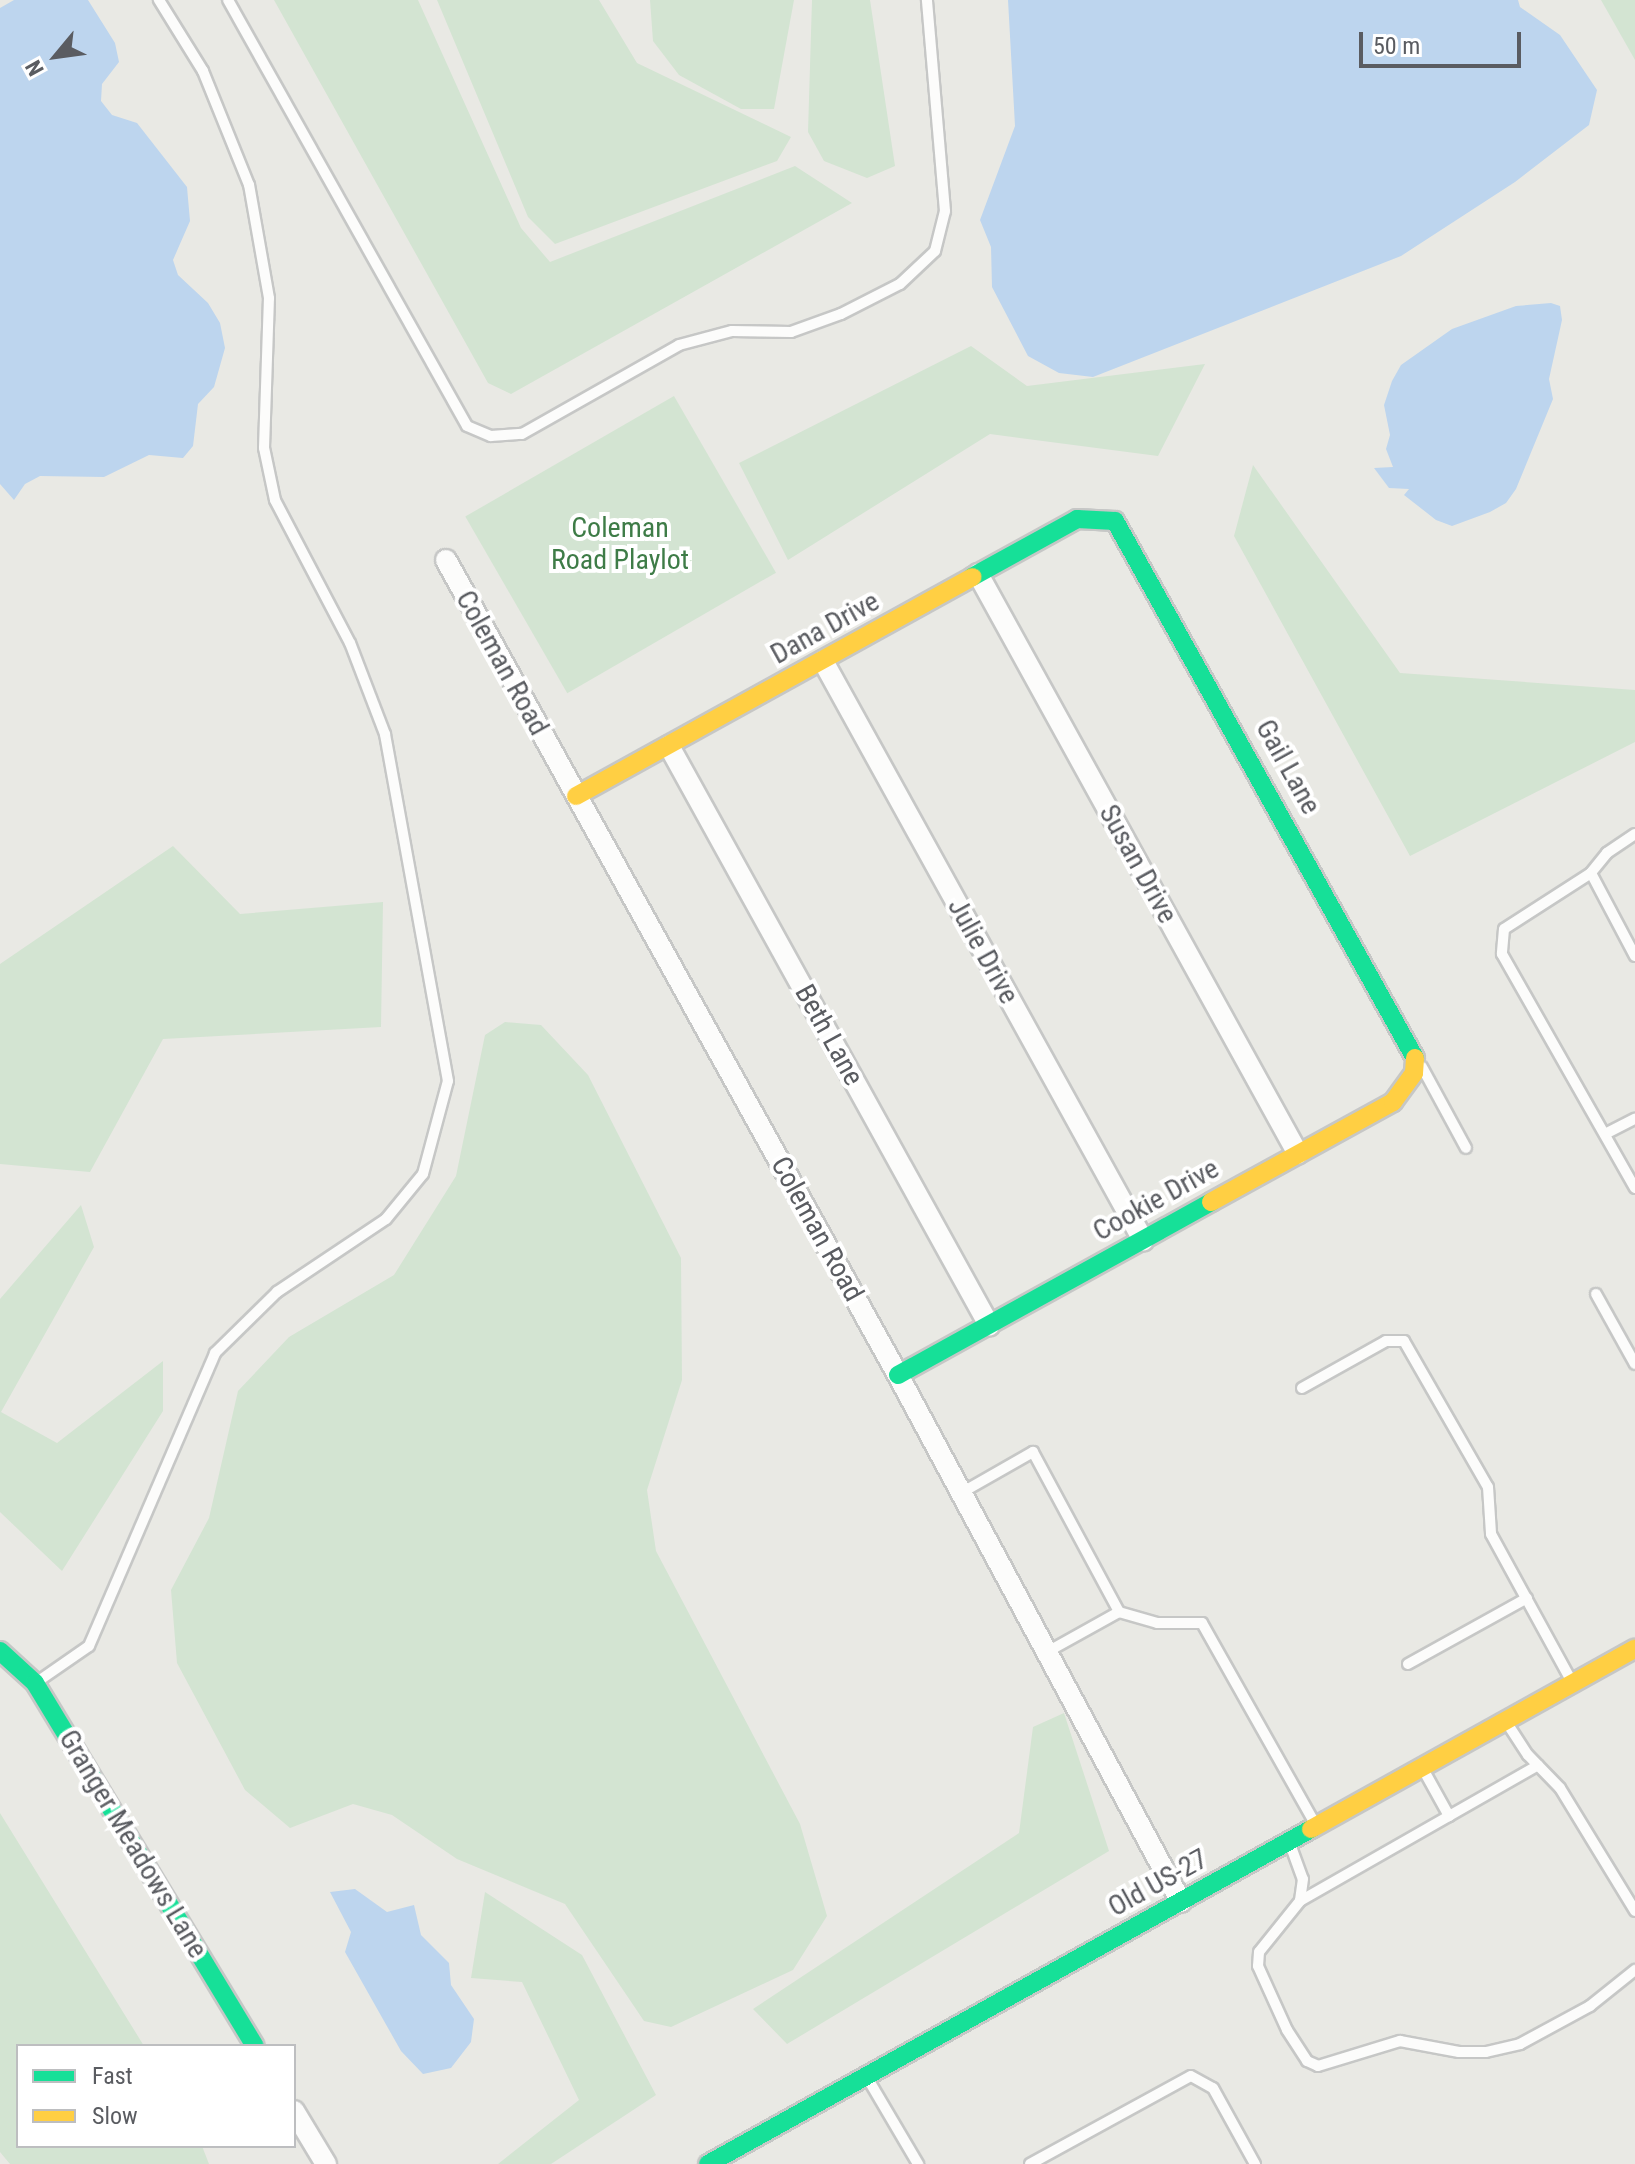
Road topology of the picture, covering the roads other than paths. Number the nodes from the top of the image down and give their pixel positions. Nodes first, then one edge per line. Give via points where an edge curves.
1 (159, 0) edge
2 (228, 0) edge
3 (927, 0) edge
4 (1103, 518) joint
5 (446, 560) dead end
6 (978, 574) junction
7 (823, 661) junction
8 (669, 746) junction
9 (576, 796) junction
10 (1635, 834) edge
11 (1591, 873) junction
12 (1635, 956) edge
13 (1415, 1054) junction
14 (1635, 1119) edge
15 (1605, 1134) junction
16 (1466, 1148) dead end
17 (1298, 1154) junction
18 (1635, 1188) edge
19 (1143, 1240) junction
20 (1596, 1294) dead end
21 (989, 1325) junction
22 (1635, 1364) edge
23 (898, 1375) junction
24 (1302, 1388) dead end
25 (961, 1493) junction
26 (1527, 1598) junction
27 (1119, 1612) junction
28 (1635, 1649) edge
29 (0, 1651) edge
30 (1047, 1652) junction
31 (1408, 1664) dead end
32 (35, 1683) junction
33 (1573, 1684) junction
34 (1506, 1721) junction
35 (1538, 1765) junction
36 (1422, 1768) junction
37 (1449, 1816) junction
38 (1317, 1826) junction
39 (1289, 1842) junction
40 (1300, 1901) junction
41 (1181, 1902) junction
42 (1635, 1911) edge
43 (1635, 1970) edge
44 (254, 2044) edge
45 (867, 2077) junction
46 (296, 2114) edge
47 (326, 2164) edge
48 (708, 2164) edge
49 (918, 2164) edge
50 (1030, 2164) edge
51 (1255, 2164) edge

1 - 32 lane via 203,71 249,185 269,298 264,448 275,500 350,643 385,734 448,1081 423,1174 386,1219 277,1292 215,1353 89,1646
2 - 3 lane via 467,426 491,436 522,434 679,345 732,331 791,332 841,314 900,284 935,251 945,211
4 - 6 street, Dana Drive via 1077,519
4 - 13 street, Gail Lane via 1115,521 1126,533
5 - 9 street, Coleman Road
6 - 7 street, Dana Drive
6 - 17 street, Susan Drive
7 - 8 street, Dana Drive
7 - 19 street, Julie Drive
8 - 9 street, Dana Drive
8 - 21 street, Beth Lane
9 - 23 street, Coleman Road
10 - 11 lane via 1607,853
11 - 12 lane
11 - 15 lane via 1504,929 1502,954
13 - 16 lane
13 - 17 street, Cookie Drive via 1406,1089 1393,1102
14 - 15 lane
15 - 18 lane
17 - 19 street, Cookie Drive
19 - 21 street, Cookie Drive
20 - 22 lane
21 - 23 street, Cookie Drive
23 - 25 street, Coleman Road
24 - 26 lane via 1386,1341 1404,1341 1488,1487 1491,1534
25 - 27 lane via 1033,1452
25 - 30 street, Coleman Road
26 - 31 lane
26 - 33 lane
27 - 30 lane
27 - 38 lane via 1157,1623 1202,1623
28 - 33 street, Old US-27
29 - 32 street, Granger Meadows Lane
30 - 41 street, Coleman Road
32 - 44 street, Granger Meadows Lane
33 - 34 street, Old US-27
34 - 35 lane
34 - 36 street, Old US-27
35 - 37 lane
35 - 42 lane via 1560,1788
36 - 37 lane
36 - 38 street, Old US-27
37 - 40 lane
38 - 39 street, Old US-27
39 - 40 lane via 1303,1879
39 - 41 street, Old US-27
40 - 43 lane via 1259,1952 1258,1966 1287,2030 1307,2061 1318,2066 1400,2041 1472,2052 1520,2044 1590,2006
41 - 45 street, Old US-27
45 - 48 street, Old US-27
45 - 49 lane
46 - 47 street
50 - 51 lane via 1191,2076 1213,2088

